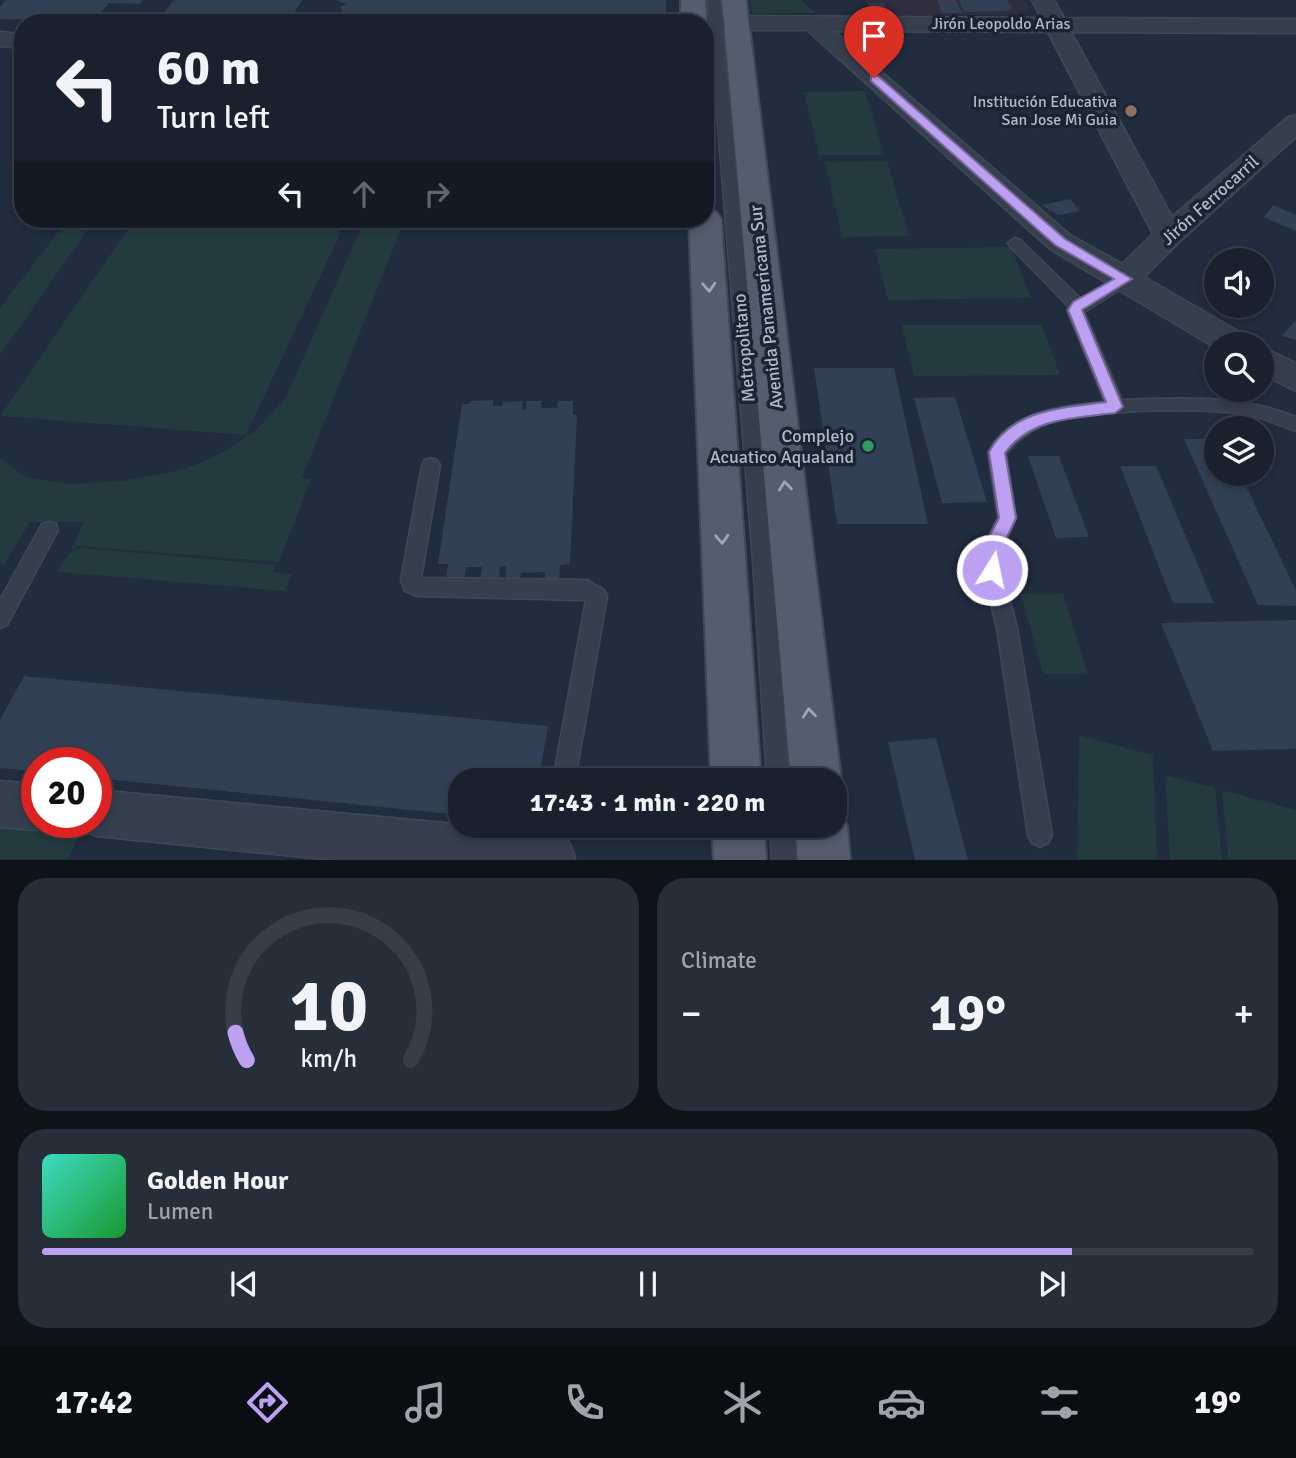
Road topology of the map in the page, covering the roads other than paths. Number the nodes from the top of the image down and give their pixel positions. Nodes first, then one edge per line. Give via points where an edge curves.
1 (693, 0) edge
2 (714, 0) edge
3 (1043, 0) edge
4 (711, 14) edge
5 (717, 19) edge
6 (813, 24) junction
7 (1056, 25) junction
8 (1296, 26) edge
9 (1296, 123) edge
10 (705, 228) edge
11 (1168, 236) junction
12 (1015, 243) dead end
13 (1125, 279) junction
14 (1078, 306) junction
15 (1215, 332) edge
16 (1274, 366) edge
17 (1296, 379) edge
18 (1115, 407) junction
19 (1296, 424) edge
20 (430, 464) dead end
21 (48, 530) dead end
22 (0, 619) edge
23 (566, 768) edge
24 (735, 768) edge
25 (777, 768) edge
26 (814, 768) edge
27 (0, 804) edge
28 (21, 806) edge
29 (112, 814) edge
30 (1040, 835) dead end
31 (739, 838) edge
32 (783, 838) edge
33 (822, 838) edge
34 (552, 847) edge
35 (740, 859) edge
36 (784, 859) edge
37 (824, 859) edge

1 - 4 main road, Avenida Panamericana Sur
2 - 5 lane, Metropolitano
3 - 7 street
5 - 6 street, Jirón Leopoldo Arias
5 - 25 lane, Metropolitano
26 -> 5 main road, Avenida Panamericana Sur
6 - 7 street, Jirón Leopoldo Arias
6 - 13 street via 1060,242
7 - 8 street, Jirón Leopoldo Arias
7 - 11 street
9 - 11 street, Jirón Ferrocarril
10 -> 24 main road
11 - 13 street, Jirón Ferrocarril
12 - 14 lane
13 - 14 lane
13 - 15 street
14 - 18 lane via 1076,314
16 - 17 street
18 - 19 lane via 1227,404 1270,412
18 - 30 lane via 1025,424 1008,436 997,452 1007,518 997,539 992,570 1007,628
20 - 23 lane via 412,585 587,589 597,596
21 - 22 lane
27 - 28 street
29 - 34 street
31 - 35 main road
32 - 36 lane
33 - 37 main road

